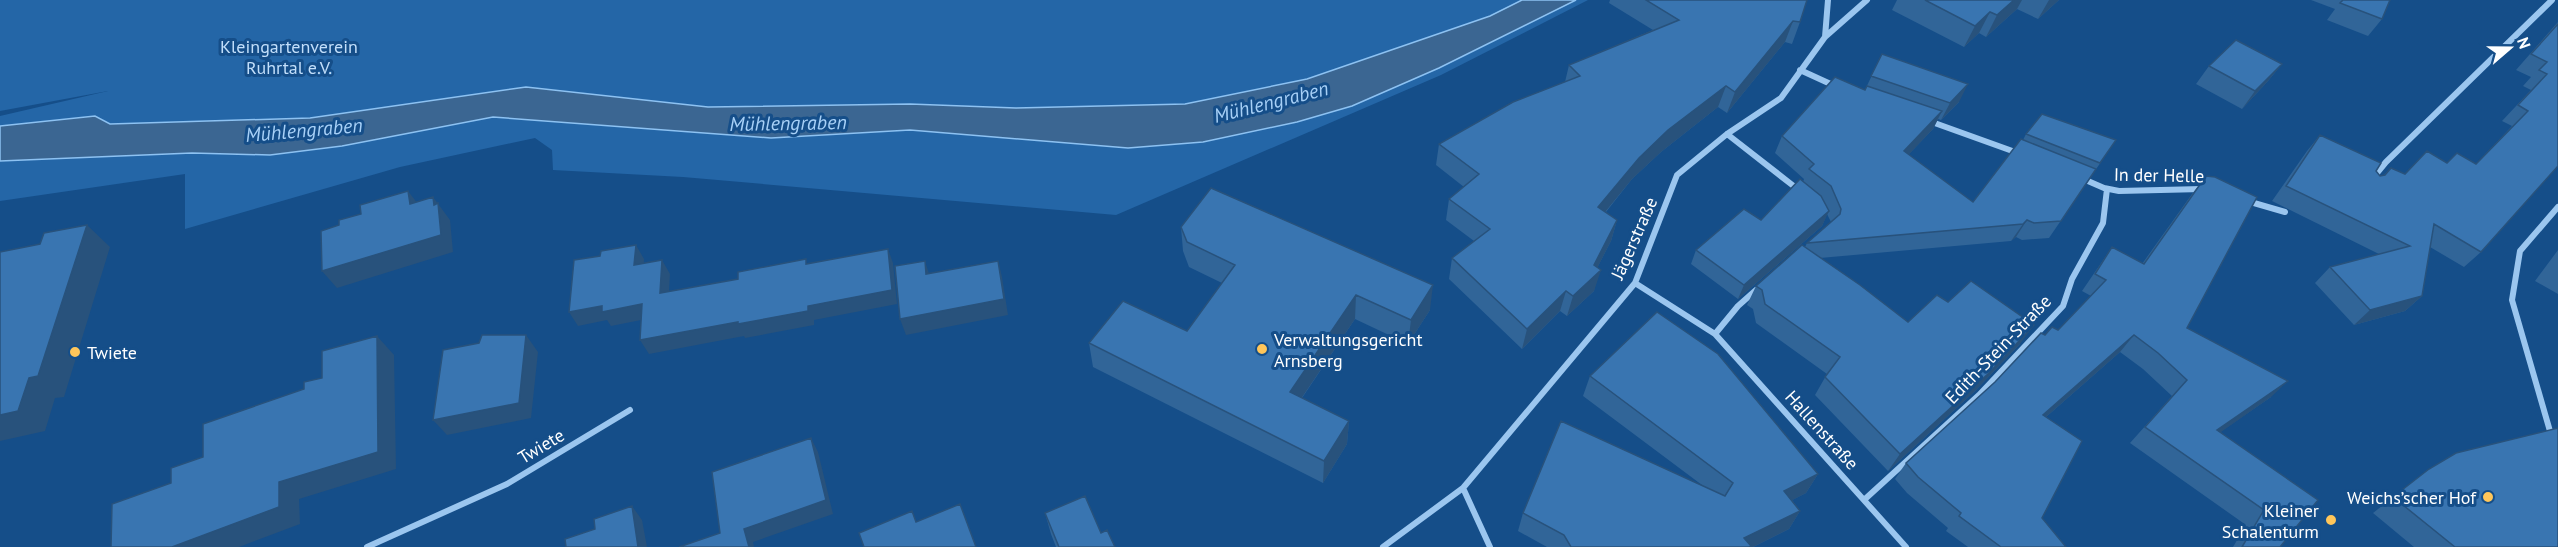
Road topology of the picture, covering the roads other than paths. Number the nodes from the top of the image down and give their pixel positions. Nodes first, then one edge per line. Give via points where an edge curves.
1 (1828, 0) edge
2 (1867, 0) edge
3 (2552, 0) edge
4 (1825, 37) junction
5 (1800, 70) junction
6 (1843, 90) edge
7 (1917, 117) edge
8 (1727, 134) junction
9 (2022, 154) edge
10 (2074, 175) edge
11 (2367, 187) edge
12 (2107, 189) junction
13 (2205, 189) edge
14 (2240, 199) edge
15 (1810, 200) edge
16 (2558, 207) edge
17 (2285, 212) dead end
18 (1765, 282) edge
19 (1635, 283) junction
20 (1715, 334) junction
21 (630, 410) dead end
22 (2555, 449) edge
23 (1463, 488) junction
24 (1864, 500) junction
25 (367, 547) edge
26 (1383, 547) edge
27 (1490, 547) edge
28 (1906, 547) edge

1 - 4 street
2 - 4 street, Jägerstraße
3 - 11 street via 2386,162
4 - 5 street, Jägerstraße
5 - 6 street
5 - 8 street, Jägerstraße via 1781,98
7 - 9 street
8 - 15 street
8 - 19 street, Jägerstraße via 1677,175
10 - 12 street, In der Helle
12 - 13 street, In der Helle
12 - 24 street, Edith-Stein-Straße via 2103,223 2072,279 2063,306 1979,395
14 - 17 street
16 - 22 street via 2520,251 2512,300
18 - 20 street
19 - 20 street, Hallenstraße
19 - 23 street, Jägerstraße
20 - 24 street, Hallenstraße
21 - 25 street, Twiete via 507,484
23 - 26 street, Jägerstraße
23 - 27 street
24 - 28 street, Hallenstraße

